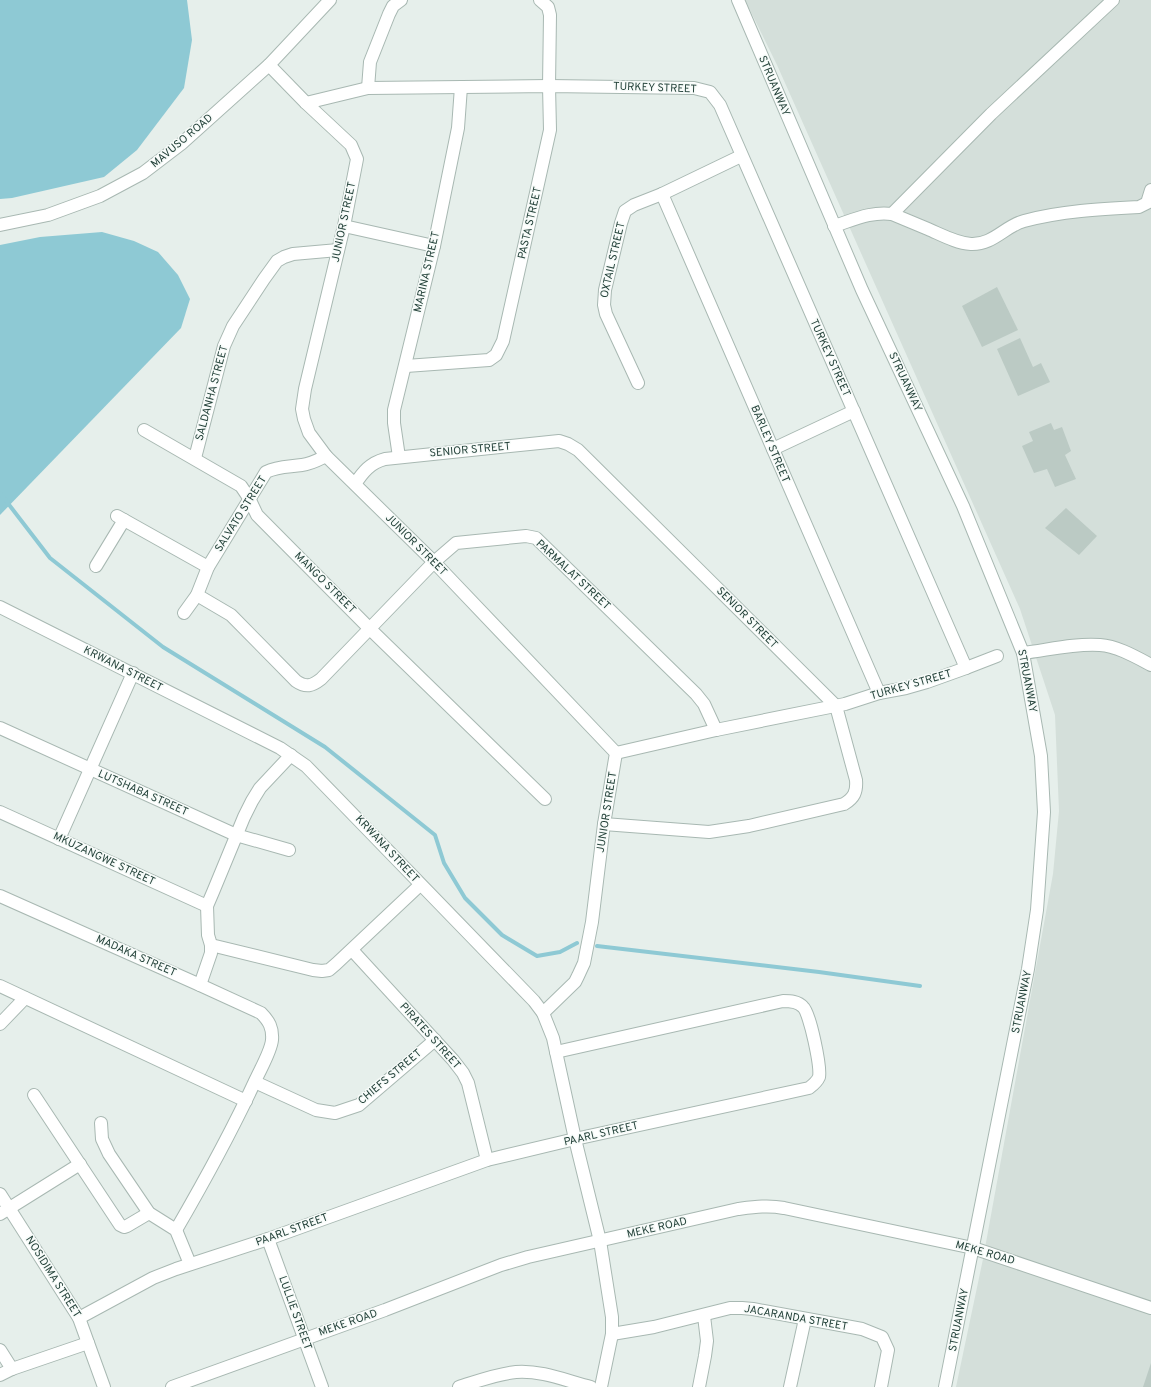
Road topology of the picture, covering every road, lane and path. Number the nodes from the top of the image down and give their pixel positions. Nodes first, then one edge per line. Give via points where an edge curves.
1 (330, 0) edge
2 (401, 0) edge
3 (540, 0) edge
4 (738, 0) edge
5 (1113, 0) edge
6 (269, 65) junction
7 (549, 86) junction
8 (461, 87) junction
9 (368, 88) junction
10 (306, 103) junction
11 (741, 156) junction
12 (1151, 190) edge
13 (662, 194) junction
14 (892, 214) junction
15 (0, 225) edge
16 (344, 226) junction
17 (834, 226) junction
18 (434, 246) junction
19 (338, 250) junction
20 (406, 366) junction
21 (638, 383) dead end
22 (854, 412) junction
23 (144, 430) dead end
24 (773, 449) junction
25 (326, 456) junction
26 (399, 457) junction
27 (195, 458) junction
28 (354, 484) junction
29 (249, 498) junction
30 (434, 562) junction
31 (96, 566) dead end
32 (208, 567) junction
33 (197, 595) junction
34 (0, 607) edge
35 (184, 613) dead end
36 (370, 629) junction
37 (1023, 653) junction
38 (997, 656) dead end
39 (1151, 665) edge
40 (966, 668) junction
41 (133, 674) junction
42 (879, 693) junction
43 (836, 706) junction
44 (0, 728) edge
45 (716, 730) junction
46 (616, 753) junction
47 (291, 755) junction
48 (90, 769) junction
49 (545, 799) dead end
50 (0, 812) edge
51 (604, 824) junction
52 (236, 835) junction
53 (59, 839) junction
54 (289, 850) dead end
55 (420, 885) junction
56 (0, 896) edge
57 (207, 906) junction
58 (211, 945) junction
59 (352, 950) junction
60 (200, 985) junction
61 (0, 986) edge
62 (25, 998) junction
63 (543, 1013) junction
64 (0, 1024) edge
65 (435, 1040) junction
66 (556, 1052) junction
67 (255, 1082) junction
68 (34, 1094) dead end
69 (246, 1101) junction
70 (102, 1123) dead end
71 (575, 1139) junction
72 (487, 1160) junction
73 (80, 1164) junction
74 (0, 1194) edge
75 (4, 1211) edge
76 (149, 1213) junction
77 (176, 1230) junction
78 (268, 1239) junction
79 (600, 1241) junction
80 (973, 1248) junction
81 (190, 1264) junction
82 (1151, 1308) edge
83 (704, 1316) junction
84 (79, 1318) junction
85 (805, 1319) junction
86 (612, 1334) junction
87 (304, 1338) junction
88 (88, 1343) junction
89 (0, 1350) edge
90 (12, 1369) junction
91 (0, 1375) edge
92 (104, 1387) edge
93 (172, 1387) edge
94 (322, 1387) edge
95 (459, 1387) edge
96 (591, 1387) edge
97 (601, 1387) edge
98 (699, 1387) edge
99 (790, 1387) edge
100 (881, 1387) edge
101 (945, 1387) edge

1 - 6 street, MAVUSO ROAD
2 - 9 street via 389,14 370,62
3 - 7 street, PASTA STREET via 548,7 550,15
4 - 17 street, STRUANWAY
5 - 14 street via 991,114
6 - 10 street, JUNIOR STREET
6 - 15 street, MAVUSO ROAD via 181,144 143,173 100,196 48,214
7 - 8 street, TURKEY STREET
7 - 11 street, TURKEY STREET via 694,88 710,92 720,105
7 - 20 street, PASTA STREET via 549,136 500,350 489,360
8 - 9 street, TURKEY STREET
8 - 18 street, MARINA STREET via 458,128
9 - 10 street, TURKEY STREET
10 - 16 street, JUNIOR STREET via 351,146 357,158
11 - 13 street, OXTAIL STREET
11 - 22 street, TURKEY STREET
12 - 14 street via 1146,203 1138,207 1049,215 1021,222 996,237 972,244 948,238
13 - 21 street, OXTAIL STREET via 625,211 604,298 606,314
13 - 24 street, BARLEY STREET
14 - 17 street via 871,214
16 - 18 street
16 - 19 street, JUNIOR STREET
17 - 37 street, STRUANWAY via 963,506
18 - 20 street, MARINA STREET
19 - 25 street, JUNIOR STREET via 302,409 309,433
19 - 27 street, SALDANHA STREET via 284,257 277,261 264,279 233,326 224,346
20 - 26 street, MARINA STREET via 394,410
22 - 24 street
22 - 40 street, TURKEY STREET
23 - 27 street, MANGO STREET
24 - 42 street, BARLEY STREET
25 - 28 street, JUNIOR STREET
25 - 29 street, SALVATO STREET via 307,464 274,468 266,472
26 - 28 street, SENIOR STREET via 376,462 365,470
26 - 43 street, SENIOR STREET via 559,441 568,444 578,450
27 - 29 street, MANGO STREET via 241,486
28 - 30 street, JUNIOR STREET
29 - 32 street, SALVATO STREET
29 - 36 street, MANGO STREET via 257,515
30 - 36 street, PARMALAT STREET
30 - 45 street, PARMALAT STREET via 450,547 461,541 526,536 536,538 696,694 704,704
30 - 46 street, JUNIOR STREET
31 - 32 street via 120,518
32 - 33 street, SALVATO STREET
33 - 35 street, SALVATO STREET
33 - 36 street, PARMALAT STREET via 231,615 296,681 308,686 314,685
34 - 41 street, KRWANA STREET
36 - 49 street, MANGO STREET
37 - 39 street via 1100,645 1129,653
37 - 80 street, STRUANWAY via 1041,756 1044,812 1038,910
38 - 40 street
40 - 42 street, TURKEY STREET via 927,682
41 - 47 street, KRWANA STREET
41 - 48 street
42 - 43 street, TURKEY STREET
43 - 45 street, TURKEY STREET
43 - 51 street via 856,780 855,793 844,804 749,826 709,832
44 - 48 street, LUTSHABA STREET
45 - 46 street, TURKEY STREET
46 - 51 street, JUNIOR STREET
47 - 52 street via 260,788
47 - 55 street, KRWANA STREET via 306,766
48 - 52 street, LUTSHABA STREET
48 - 53 street
50 - 53 street, MKUZANGWE STREET
51 - 63 street, JUNIOR STREET via 592,922 584,962 575,982
52 - 54 street, LUTSHABA STREET
52 - 57 street
53 - 57 street, MKUZANGWE STREET
55 - 59 street
55 - 63 street, KRWANA STREET
56 - 60 street, MADAKA STREET
57 - 58 street
58 - 59 street via 322,972 329,970
58 - 60 street
59 - 65 street, PIRATES STREET
60 - 67 street, MADAKA STREET via 261,1013 269,1021 272,1042
61 - 62 street
62 - 64 street
62 - 69 street
63 - 66 street, KRWANA STREET
65 - 67 street, CHIEFS STREET via 363,1101 335,1113 316,1110
65 - 72 street, PIRATES STREET via 463,1073 468,1083
66 - 71 street, KRWANA STREET
66 - 71 street, PAARL STREET via 791,1001 804,1007 808,1015 819,1065 819,1077 809,1088
67 - 69 street
68 - 73 street
69 - 77 street
70 - 76 street via 105,1148
71 - 72 street, PAARL STREET
71 - 79 street, KRWANA STREET
72 - 78 street, PAARL STREET
73 - 75 street
73 - 76 street via 120,1225 127,1226
74 - 75 street, NOSIDIMA STREET
75 - 84 street, NOSIDIMA STREET
76 - 77 street
77 - 81 street
78 - 81 street, PAARL STREET
78 - 87 street, LULLIE STREET
79 - 80 street, MEKE ROAD via 738,1209 772,1206
79 - 86 street, KRWANA STREET via 612,1318
79 - 87 street, MEKE ROAD via 501,1265
80 - 82 street, MEKE ROAD
80 - 101 street, STRUANWAY
81 - 84 street, PAARL STREET via 153,1278
83 - 85 street, JACARANDA STREET via 742,1308
83 - 86 street, JACARANDA STREET
83 - 98 street via 707,1341
84 - 88 street, NOSIDIMA STREET
85 - 99 street
85 - 100 street, JACARANDA STREET via 862,1329 882,1338 888,1350
86 - 97 street, KRWANA STREET
87 - 93 street, MEKE ROAD
87 - 94 street, LULLIE STREET
88 - 90 street
88 - 92 street, NOSIDIMA STREET
89 - 90 street
90 - 91 street
95 - 96 street via 516,1372 550,1376

